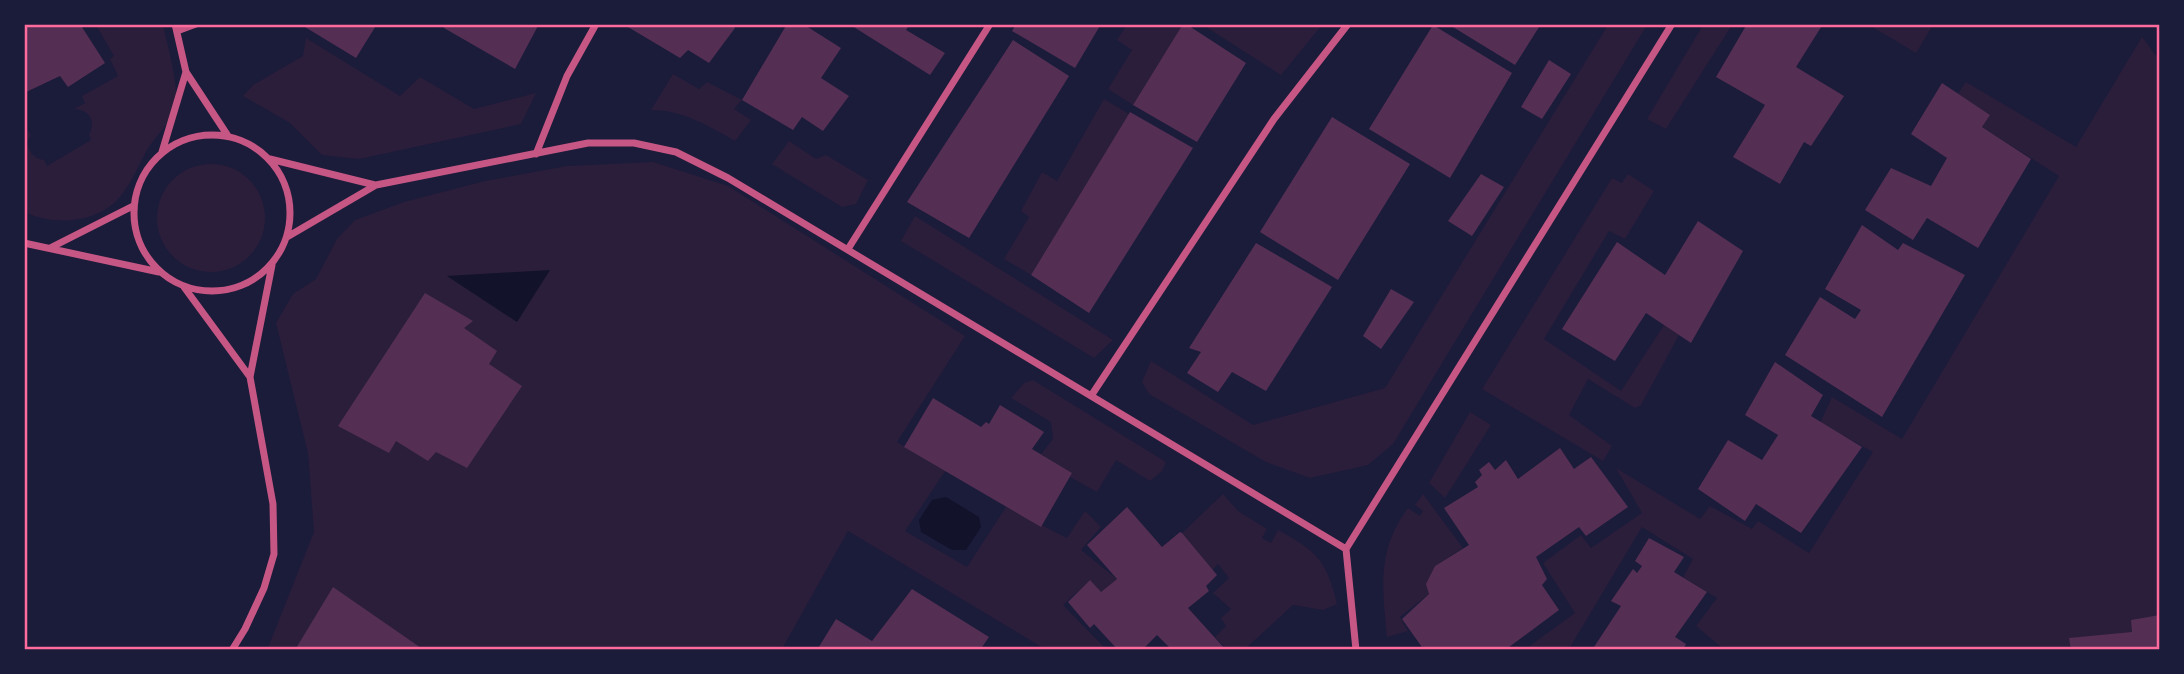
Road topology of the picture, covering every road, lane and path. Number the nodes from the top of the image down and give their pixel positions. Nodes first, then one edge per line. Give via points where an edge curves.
1 (196, 24) edge
2 (596, 24) edge
3 (990, 24) edge
4 (1348, 24) edge
5 (1672, 24) edge
6 (176, 28) edge
7 (186, 72) junction
8 (228, 136) junction
9 (162, 152) junction
10 (536, 154) junction
11 (270, 159) junction
12 (376, 185) junction
13 (133, 206) junction
14 (288, 237) junction
15 (24, 243) edge
16 (49, 248) junction
17 (848, 249) junction
18 (273, 263) junction
19 (159, 272) junction
20 (184, 287) junction
21 (250, 377) junction
22 (1091, 396) junction
23 (1346, 549) junction
24 (232, 649) edge
25 (1356, 649) edge

1 - 6 street
2 - 10 street via 567,76
3 - 17 street
4 - 22 street via 1274,119
5 - 23 street
6 - 7 street
7 - 8 street
7 - 9 street
8 - 9 street via 194,136
8 - 11 street via 251,144
9 - 13 street via 148,167
10 - 12 street
10 - 17 street via 600,143 634,143 676,152
11 - 12 street
11 - 14 street via 285,182 291,209
12 - 14 street
13 - 16 street
13 - 19 street via 135,231 144,254
14 - 18 street
15 - 16 street
16 - 19 street
17 - 22 street
18 - 20 street via 233,289 208,292
18 - 21 street
19 - 20 street
20 - 21 street
21 - 24 street via 273,504 274,554 264,587
22 - 23 street
23 - 25 street

